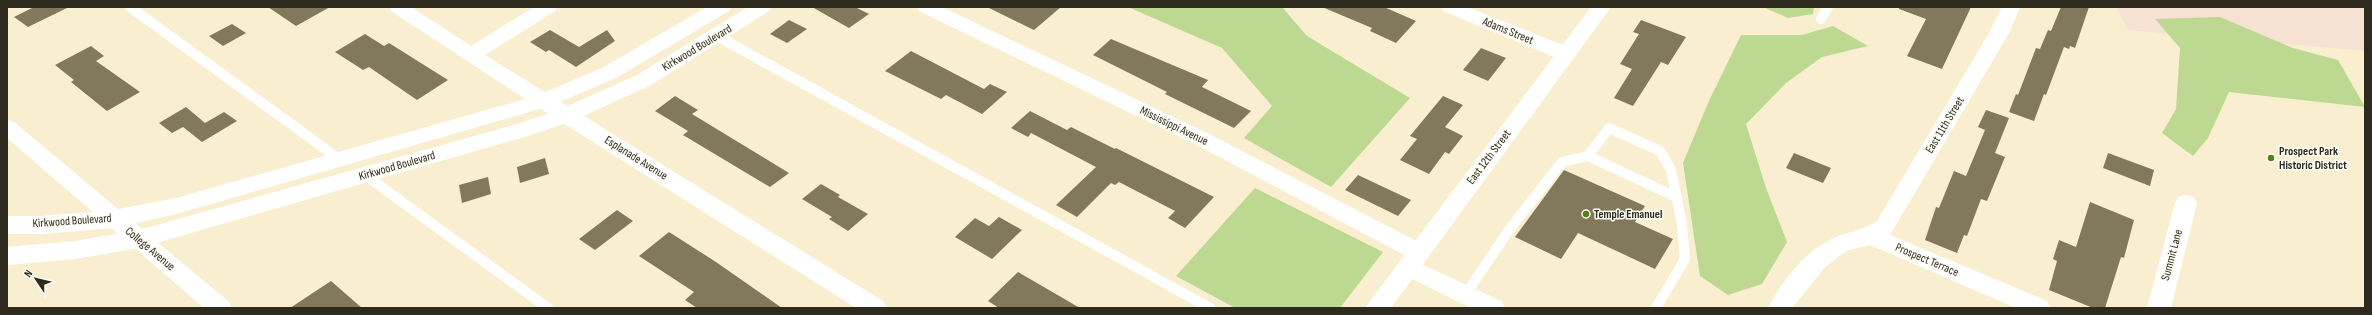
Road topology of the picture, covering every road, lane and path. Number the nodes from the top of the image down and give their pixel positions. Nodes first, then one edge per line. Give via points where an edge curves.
1 (130, 7) edge
2 (398, 7) edge
3 (548, 7) edge
4 (722, 7) edge
5 (762, 7) edge
6 (926, 7) edge
7 (1450, 7) edge
8 (1601, 7) edge
9 (1828, 7) edge
10 (2011, 7) edge
11 (1821, 19) dead end
12 (717, 36) junction
13 (472, 54) junction
14 (1566, 54) junction
15 (543, 101) junction
16 (567, 115) junction
17 (7, 127) edge
18 (1588, 156) junction
19 (339, 159) junction
20 (365, 175) junction
21 (1676, 197) junction
22 (2186, 203) dead end
23 (114, 219) junction
24 (7, 225) edge
25 (1871, 236) junction
26 (139, 239) junction
27 (7, 256) edge
28 (1413, 259) junction
29 (1465, 295) junction
30 (220, 308) edge
31 (548, 308) edge
32 (875, 308) edge
33 (1210, 308) edge
34 (1377, 308) edge
35 (1492, 308) edge
36 (1656, 308) edge
37 (1780, 308) edge
38 (2039, 308) edge
39 (2159, 308) edge

1 - 19 lane
2 - 13 street, Esplanade Avenue
3 - 13 street
4 - 15 street, Kirkwood Boulevard via 609,73
5 - 12 street, Kirkwood Boulevard
6 - 28 street, Mississippi Avenue via 1200,138
7 - 14 street, Adams Street
8 - 14 street, East 12th Street
9 - 11 lane
10 - 25 street, East 11th Street via 1999,33 1885,227
12 - 16 street, Kirkwood Boulevard via 644,80
12 - 33 lane
13 - 15 street, Esplanade Avenue
14 - 28 street, East 12th Street
15 - 16 street, Esplanade Avenue
15 - 19 street, Kirkwood Boulevard
16 - 20 street, Kirkwood Boulevard
16 - 32 street, Esplanade Avenue
17 - 23 street, College Avenue
18 - 21 lane
18 - 21 lane via 1609,128 1660,151 1671,170
18 - 29 lane via 1562,162 1515,221
19 - 23 street, Kirkwood Boulevard via 176,206
20 - 26 street, Kirkwood Boulevard
20 - 31 lane
21 - 36 lane via 1682,224 1685,259
22 - 39 street, Summit Lane
23 - 24 street, Kirkwood Boulevard
23 - 26 street, College Avenue
25 - 37 street via 1839,245 1817,261 1786,296
25 - 38 street, Prospect Terrace
26 - 27 street, Kirkwood Boulevard via 75,250
26 - 30 street, College Avenue
28 - 29 street, Mississippi Avenue
28 - 34 street, East 12th Street
29 - 35 street, Mississippi Avenue

